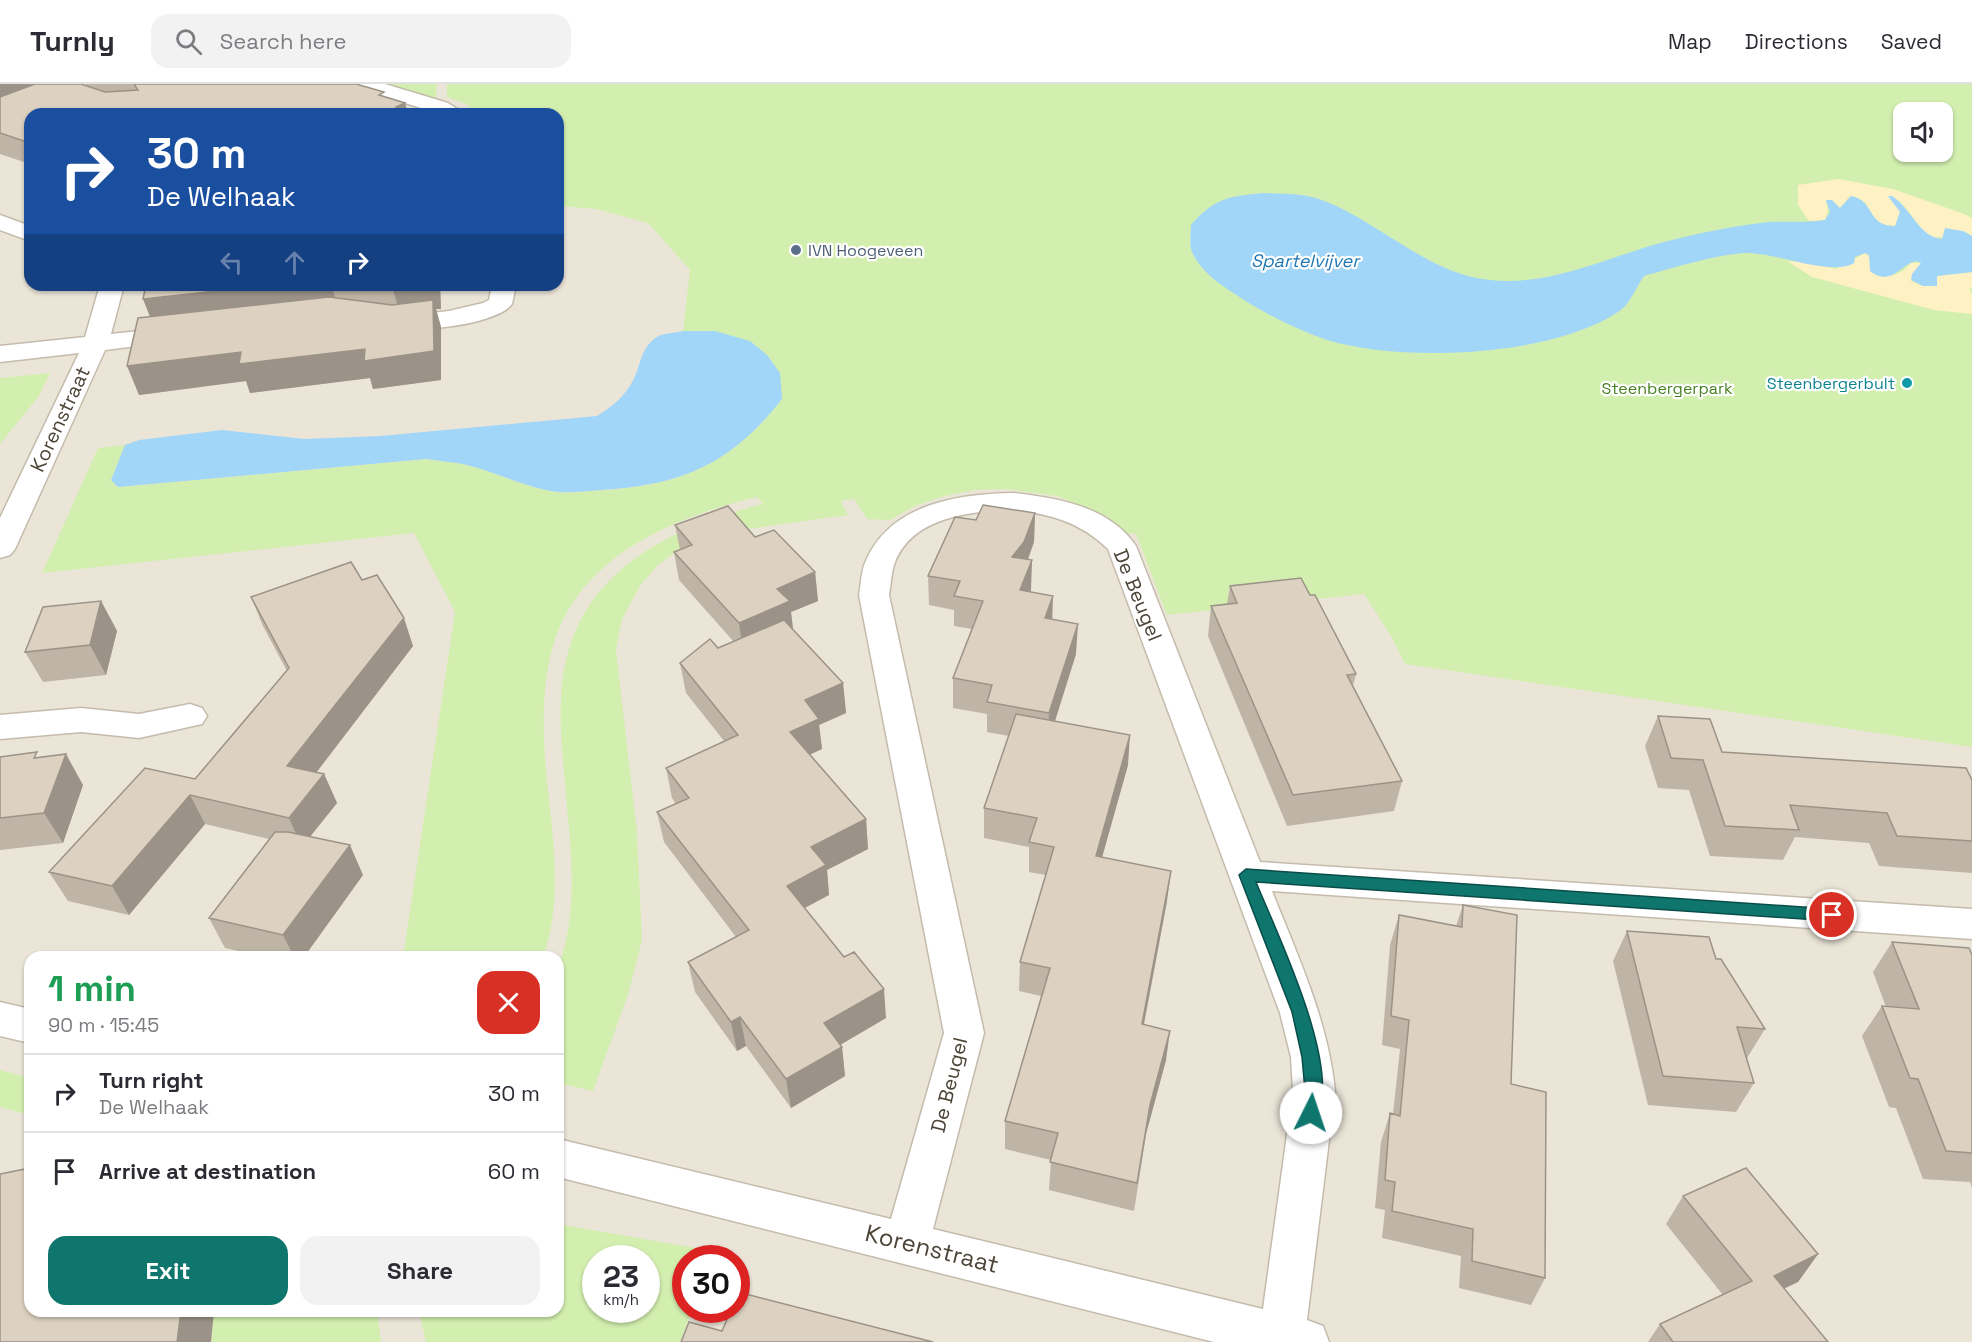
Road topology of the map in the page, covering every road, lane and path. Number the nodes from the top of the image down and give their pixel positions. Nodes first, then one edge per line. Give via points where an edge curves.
1 (364, 84) edge
2 (443, 108) edge
3 (0, 222) edge
4 (24, 232) edge
5 (110, 291) edge
6 (503, 291) edge
7 (369, 319) edge
8 (199, 331) edge
9 (96, 343) junction
10 (0, 354) edge
11 (0, 549) edge
12 (190, 716) dead end
13 (0, 728) edge
14 (1246, 875) junction
15 (1972, 924) edge
16 (0, 1019) edge
17 (24, 1025) edge
18 (564, 1159) edge
19 (907, 1243) junction
20 (1294, 1339) edge

1 - 2 street
3 - 4 street
5 - 9 street, Korenstraat
6 - 7 street via 500,304 475,314 400,323
8 - 9 street
9 - 10 street
9 - 11 street, Korenstraat
12 - 13 street via 139,726 81,720
14 - 15 street
14 - 19 street, De Beugel via 1121,546 1106,531 1059,508 999,500 933,514 906,528 891,542 878,563 874,595 964,1033
14 - 20 street, De Beugel via 1300,1012 1311,1057 1314,1090
16 - 17 street
18 - 19 street, Korenstraat
19 - 20 street, Korenstraat

